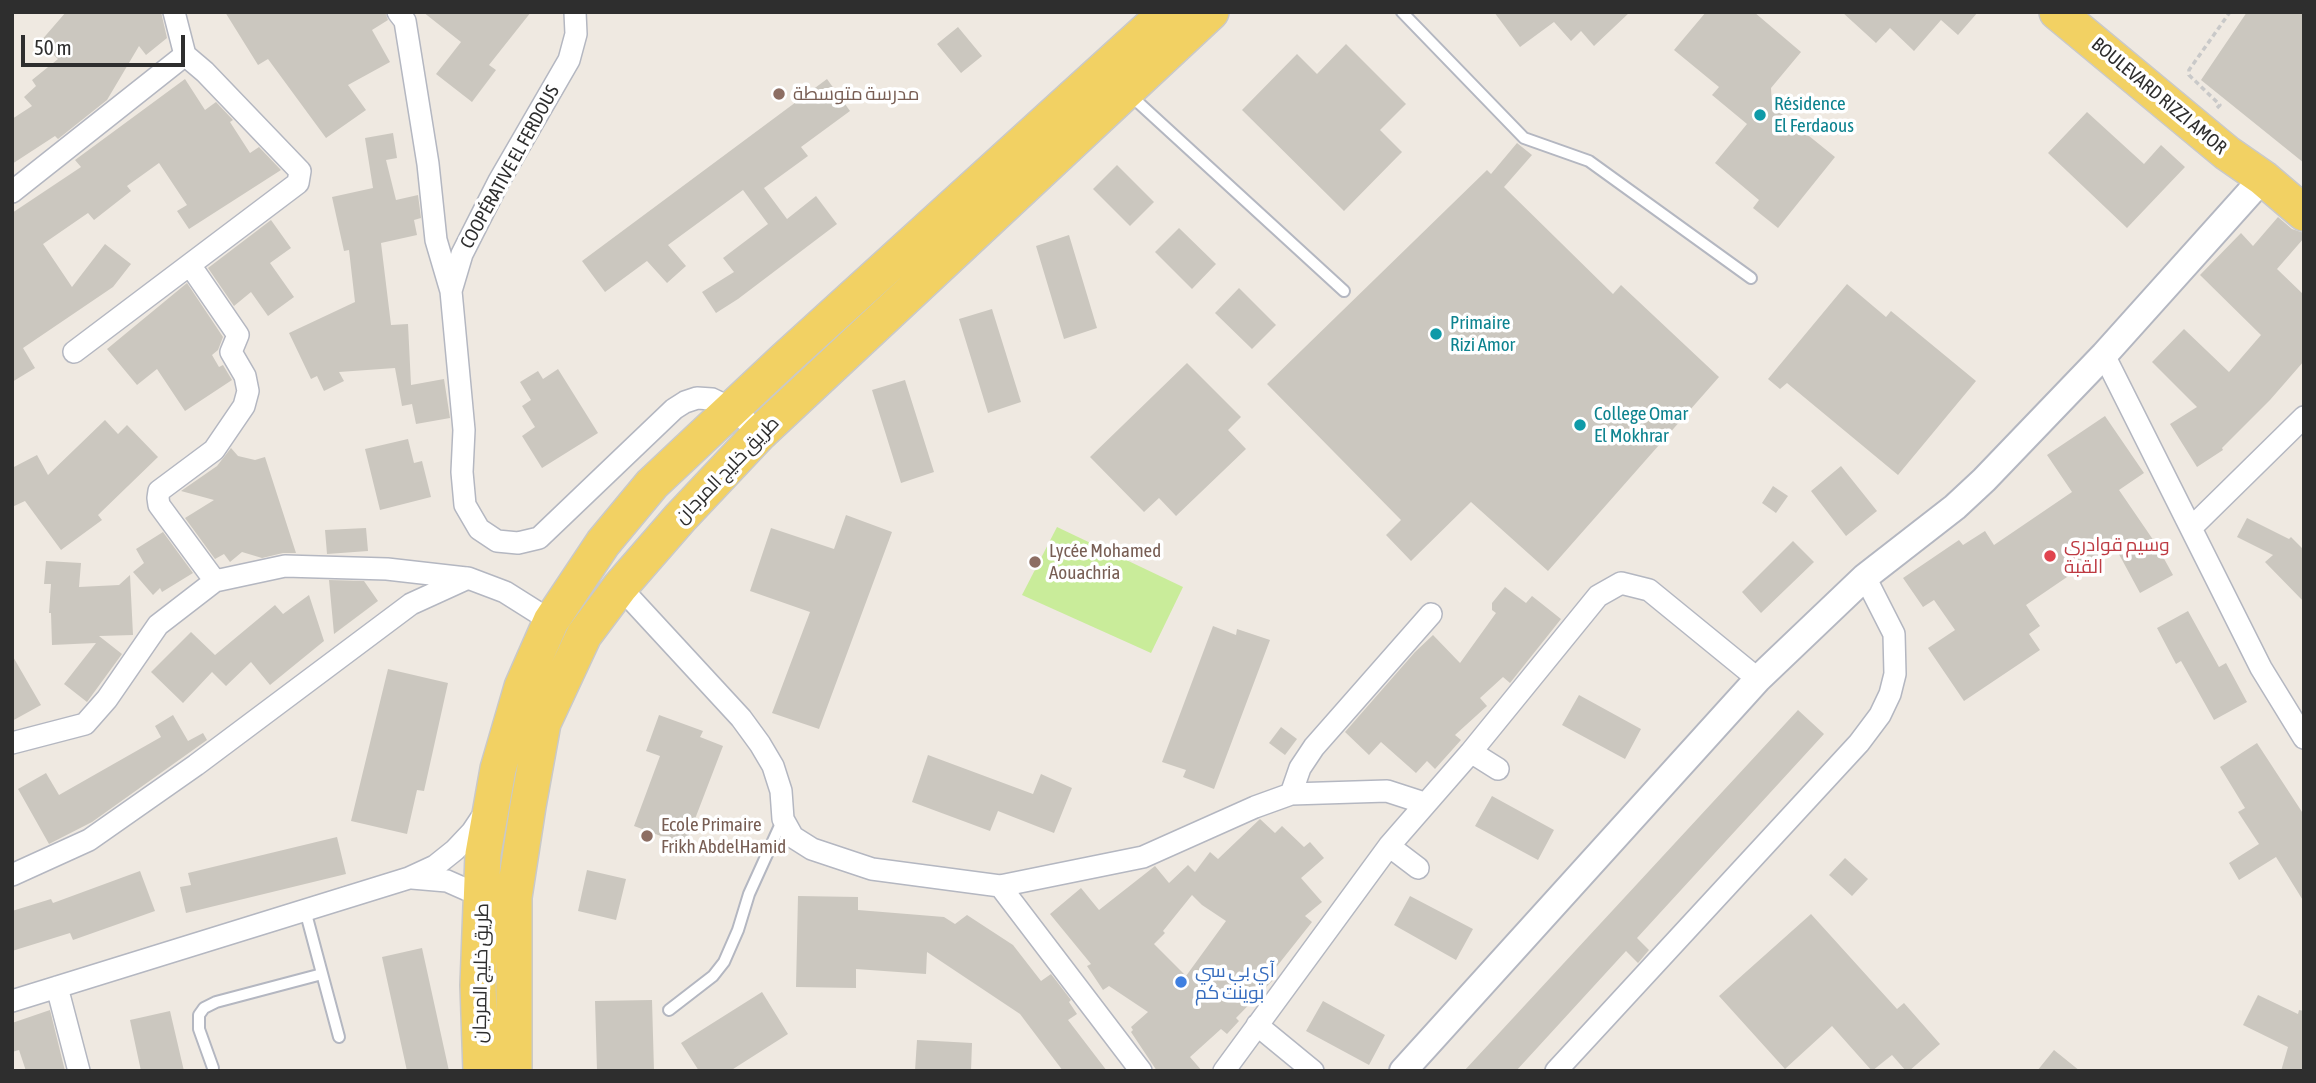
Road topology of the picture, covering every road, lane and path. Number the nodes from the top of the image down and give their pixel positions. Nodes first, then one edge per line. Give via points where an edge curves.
1 (174, 12) edge
2 (398, 12) edge
3 (575, 12) edge
4 (1167, 12) edge
5 (1211, 12) edge
6 (1402, 12) edge
7 (2057, 12) edge
8 (2091, 12) edge
9 (2230, 12) edge
10 (185, 55) junction
11 (1126, 91) junction
12 (2211, 116) junction
13 (1072, 121) junction
14 (2263, 178) junction
15 (12, 192) edge
16 (2304, 213) edge
17 (190, 265) junction
18 (1751, 278) dead end
19 (451, 291) junction
20 (1344, 291) dead end
21 (74, 352) dead end
22 (2104, 355) junction
23 (733, 409) junction
24 (2304, 417) edge
25 (760, 433) junction
26 (2192, 527) junction
27 (1865, 577) junction
28 (468, 578) junction
29 (215, 581) junction
30 (620, 587) junction
31 (1431, 614) dead end
32 (551, 621) junction
33 (1758, 679) junction
34 (2304, 738) edge
35 (12, 743) edge
36 (1471, 752) junction
37 (1498, 769) dead end
38 (1292, 794) junction
39 (492, 800) junction
40 (1424, 803) junction
41 (528, 806) junction
42 (783, 819) junction
43 (1389, 846) junction
44 (1418, 868) dead end
45 (12, 875) edge
46 (410, 878) junction
47 (1000, 887) junction
48 (481, 896) junction
49 (305, 910) junction
50 (322, 974) junction
51 (57, 987) junction
52 (12, 1001) edge
53 (669, 1010) dead end
54 (1257, 1025) junction
55 (339, 1037) dead end
56 (213, 1068) dead end
57 (79, 1071) edge
58 (481, 1071) edge
59 (514, 1071) edge
60 (1141, 1071) edge
61 (1224, 1071) edge
62 (1313, 1071) edge
63 (1403, 1071) edge
64 (1556, 1071) edge

1 - 10 street
2 - 19 street, COOPÉRATIVE EL FERDOUS via 405,21 436,240
3 - 19 street, COOPÉRATIVE EL FERDOUS via 576,34 569,60 499,181 462,254
4 - 13 main road, طريق خليج المرجان
5 - 11 main road, طريق خليج المرجان
6 - 18 lane via 1524,138 1588,161
7 - 14 main road, BOULEVARD RIZZI AMOR
8 - 12 main road, BOULEVARD RIZZI AMOR
9 - 12 path via 2189,70 2220,105
10 - 15 street
10 - 17 street via 300,171 298,183 289,191
11 - 13 main road, طريق خليج المرجان
11 - 20 lane
12 - 14 main road, BOULEVARD RIZZI AMOR via 2238,139
13 - 23 main road, طريق خليج المرجان via 783,361
13 - 25 main road, طريق خليج المرجان
14 - 16 main road, BOULEVARD RIZZI AMOR
14 - 22 street
17 - 21 street
17 - 29 street via 238,335 231,352 248,391 244,406 214,450 159,491 158,498
19 - 23 street via 464,429 465,505 479,529 497,541 540,538 685,402 712,399
22 - 26 street
22 - 27 street via 1965,498
23 - 25 street
23 - 32 main road, طريق خليج المرجان via 652,484 603,543
24 - 26 street
25 - 30 main road, طريق خليج المرجان
26 - 34 street via 2261,668
27 - 33 street
27 - 64 street via 1894,634 1895,674 1880,715
28 - 29 street via 387,569 285,566
28 - 32 street via 505,592
28 - 45 street via 411,604 89,840
29 - 35 street via 158,625 85,724
30 - 41 main road, طريق خليج المرجان via 584,635 543,723
30 - 42 street via 760,744 781,791
31 - 38 street via 1314,747 1300,768
32 - 39 main road, طريق خليج المرجان via 522,687
33 - 36 street via 1649,590 1622,583 1598,596
33 - 63 street
36 - 37 street
36 - 40 street
38 - 40 street via 1387,791
38 - 47 street via 1143,857
39 - 41 main road
39 - 46 street via 455,850
39 - 48 main road, طريق خليج المرجان
40 - 43 street
41 - 59 main road, طريق خليج المرجان via 514,897
42 - 47 street via 793,836 812,849 872,869
42 - 53 lane via 748,894 724,962
43 - 44 street
43 - 54 street
46 - 48 street via 447,881
46 - 49 street
47 - 60 street
48 - 58 main road, طريق خليج المرجان
49 - 50 lane
49 - 51 street
50 - 55 lane
50 - 56 lane via 204,1008 199,1030
51 - 52 street
51 - 57 street
54 - 61 street
54 - 62 street

